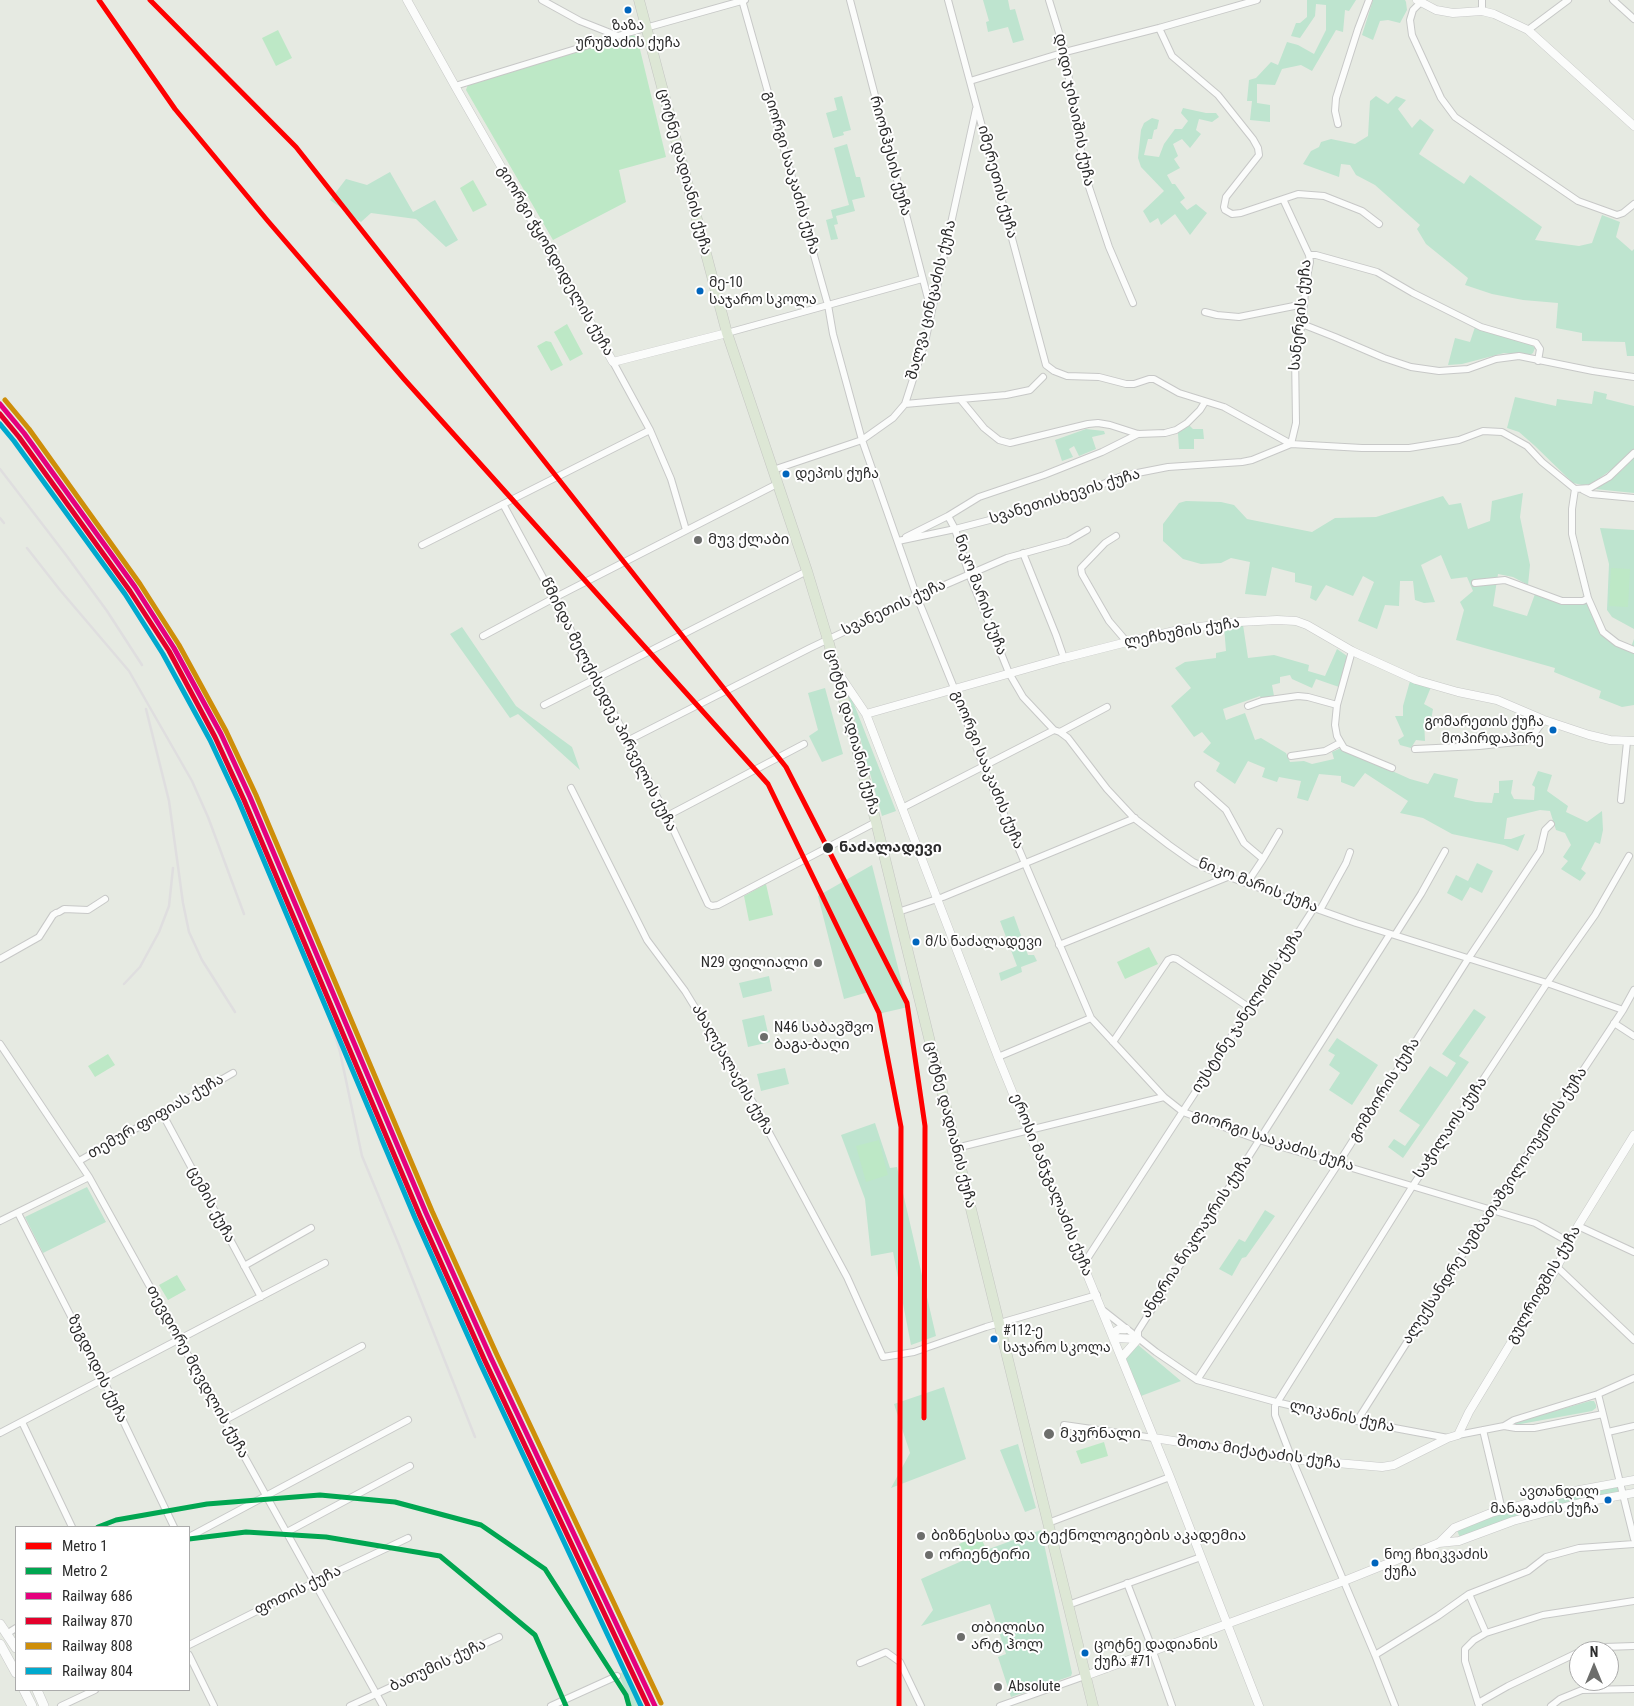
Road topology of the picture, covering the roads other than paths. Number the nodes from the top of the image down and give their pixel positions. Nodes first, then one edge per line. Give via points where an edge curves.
1 (407, 0) edge
2 (542, 0) edge
3 (639, 0) edge
4 (743, 0) edge
5 (850, 0) edge
6 (948, 0) edge
7 (1049, 0) edge
8 (1257, 0) edge
9 (1369, 0) edge
10 (1482, 0) edge
11 (1568, 0) edge
12 (1613, 0) edge
13 (1418, 1) edge
14 (1482, 11) junction
15 (1634, 19) edge
16 (647, 28) junction
17 (1159, 28) junction
18 (1528, 30) junction
19 (618, 36) junction
20 (1065, 52) junction
21 (970, 81) junction
22 (455, 86) junction
23 (976, 106) junction
24 (1338, 124) dead end
25 (1634, 126) edge
26 (1283, 199) junction
27 (1634, 204) edge
28 (1379, 224) dead end
29 (1309, 255) junction
30 (922, 279) junction
31 (1133, 303) dead end
32 (1304, 304) junction
33 (828, 305) junction
34 (931, 311) junction
35 (1205, 312) dead end
36 (1302, 324) junction
37 (728, 333) junction
38 (1538, 361) junction
39 (614, 362) junction
40 (1043, 377) dead end
41 (1634, 377) edge
42 (961, 400) junction
43 (1205, 402) junction
44 (905, 404) junction
45 (650, 430) junction
46 (1138, 434) junction
47 (862, 440) junction
48 (1291, 444) junction
49 (1634, 454) edge
50 (772, 470) junction
51 (777, 484) junction
52 (1575, 490) junction
53 (1583, 490) junction
54 (1634, 498) edge
55 (503, 504) junction
56 (948, 516) junction
57 (955, 529) junction
58 (686, 530) junction
59 (1087, 530) dead end
60 (1116, 536) dead end
61 (898, 541) junction
62 (422, 545) dead end
63 (1023, 553) junction
64 (807, 571) junction
65 (969, 574) junction
66 (1475, 583) dead end
67 (916, 597) junction
68 (554, 598) junction
69 (1588, 598) junction
70 (483, 636) dead end
71 (828, 640) junction
72 (1127, 642) junction
73 (1352, 650) junction
74 (1634, 650) edge
75 (1064, 658) junction
76 (835, 668) junction
77 (1009, 673) junction
78 (595, 678) junction
79 (954, 688) junction
80 (544, 705) dead end
81 (1337, 705) junction
82 (1248, 706) dead end
83 (1107, 707) dead end
84 (866, 714) junction
85 (1544, 720) junction
86 (1057, 731) junction
87 (1631, 741) edge
88 (627, 742) junction
89 (1340, 743) junction
90 (804, 744) dead end
91 (1415, 749) dead end
92 (1291, 756) dead end
93 (983, 766) junction
94 (1392, 768) dead end
95 (1198, 785) dead end
96 (571, 788) dead end
97 (1621, 800) dead end
98 (902, 808) junction
99 (667, 816) junction
100 (1134, 818) junction
101 (876, 822) junction
102 (1551, 824) dead end
103 (1279, 832) dead end
104 (1445, 850) dead end
105 (1350, 852) dead end
106 (1630, 856) dead end
107 (1263, 859) junction
108 (1024, 863) junction
109 (1230, 876) junction
110 (1248, 883) junction
111 (105, 899) dead end
112 (936, 899) junction
113 (1317, 909) junction
114 (898, 912) junction
115 (1392, 934) junction
116 (1059, 945) junction
117 (0, 959) edge
118 (1468, 959) junction
119 (1546, 983) junction
120 (1634, 990) edge
121 (1250, 1008) junction
122 (1623, 1010) junction
123 (1091, 1018) junction
124 (1614, 1023) junction
125 (1634, 1036) edge
126 (1113, 1042) junction
127 (0, 1044) edge
128 (998, 1057) junction
129 (233, 1073) dead end
130 (1164, 1098) junction
131 (1183, 1112) junction
132 (162, 1113) junction
133 (1029, 1130) junction
134 (1634, 1136) edge
135 (1259, 1140) junction
136 (1631, 1146) edge
137 (956, 1148) junction
138 (79, 1161) junction
139 (1338, 1164) junction
140 (89, 1177) junction
141 (1412, 1186) junction
142 (1492, 1208) junction
143 (18, 1213) junction
144 (0, 1222) edge
145 (1578, 1226) junction
146 (311, 1228) dead end
147 (1569, 1242) junction
148 (1634, 1252) edge
149 (326, 1263) dead end
150 (1083, 1265) junction
151 (244, 1266) junction
152 (1556, 1267) junction
153 (1096, 1295) junction
154 (261, 1297) junction
155 (1104, 1311) junction
156 (998, 1323) junction
157 (1126, 1329) junction
158 (1114, 1336) junction
159 (180, 1339) junction
160 (1138, 1339) junction
161 (1634, 1340) edge
162 (362, 1346) dead end
163 (1122, 1357) junction
164 (1634, 1378) edge
165 (103, 1379) junction
166 (1197, 1380) junction
167 (1598, 1394) junction
168 (1276, 1402) junction
169 (1603, 1414) junction
170 (225, 1420) junction
171 (408, 1420) dead end
172 (1357, 1421) junction
173 (22, 1422) junction
174 (1064, 1425) dead end
175 (1504, 1426) junction
176 (1634, 1426) edge
177 (1483, 1430) junction
178 (1608, 1432) junction
179 (0, 1433) edge
180 (1458, 1435) junction
181 (1154, 1438) junction
182 (1448, 1438) junction
183 (1292, 1459) junction
184 (410, 1466) dead end
185 (1170, 1477) junction
186 (1634, 1480) edge
187 (1620, 1482) junction
188 (1634, 1492) edge
189 (1623, 1495) junction
190 (267, 1496) junction
191 (1502, 1510) junction
192 (1048, 1524) junction
193 (72, 1526) edge
194 (174, 1526) edge
195 (1454, 1528) junction
196 (287, 1532) junction
197 (190, 1536) edge
198 (408, 1538) dead end
199 (1634, 1539) edge
200 (1459, 1541) junction
201 (1439, 1543) junction
202 (1634, 1544) edge
203 (1201, 1557) junction
204 (315, 1582) junction
205 (1344, 1582) junction
206 (1127, 1583) junction
207 (1469, 1594) junction
208 (1634, 1601) edge
209 (1068, 1605) junction
210 (0, 1624) edge
211 (1226, 1625) junction
212 (15, 1629) edge
213 (1486, 1632) junction
214 (4, 1636) edge
215 (499, 1637) dead end
216 (0, 1644) edge
217 (190, 1644) edge
218 (1634, 1646) edge
219 (15, 1647) edge
220 (1619, 1647) edge
221 (1153, 1651) junction
222 (1375, 1655) junction
223 (190, 1657) edge
224 (1569, 1657) edge
225 (860, 1663) dead end
226 (15, 1671) edge
227 (617, 1676) dead end
228 (1085, 1676) junction
229 (1634, 1689) edge
230 (24, 1691) edge
231 (37, 1691) edge
232 (93, 1691) edge
233 (377, 1694) junction
234 (1479, 1705) edge
235 (32, 1706) edge
236 (44, 1706) edge
237 (61, 1706) edge
238 (214, 1706) edge
239 (350, 1706) edge
240 (383, 1706) edge
241 (551, 1706) edge
242 (921, 1706) edge
243 (1000, 1706) edge
244 (1092, 1706) edge
245 (1172, 1706) edge
246 (1259, 1706) edge
247 (1395, 1706) edge
248 (1551, 1706) edge

1 - 22 street, გიორგი ჭყონდიდელის ქუჩა
2 - 19 street via 580,21
3 - 16 main road, ცოტნე დადიანის ქუჩა
4 - 16 street
4 - 33 street, გიორგი სააკაძის ქუჩა
5 - 30 street, რიონჰესის ქუჩა
6 - 21 street, იმერეთის ქუჩა
7 - 20 street, დიდი ჯიხაიშის ქუჩა
8 - 17 street
9 - 24 street via 1336,98
10 - 14 street
11 - 18 street
12 - 15 street
13 - 14 street via 1436,10 1453,13
13 - 27 street via 1410,20 1412,35 1441,98 1455,117 1578,201 1617,216
14 - 18 street
16 - 19 street
16 - 37 main road, ცოტნე დადიანის ქუჩა
17 - 20 street
17 - 26 street via 1172,56 1218,95 1258,148 1258,155 1249,170 1226,197 1225,210 1232,214 1241,213
18 - 25 street
19 - 22 street
20 - 21 street
20 - 31 street, დიდი ჯიხაიშის ქუჩა via 1088,184 1109,247
21 - 23 street, იმერეთის ქუჩა
22 - 39 street, გიორგი ჭყონდიდელის ქუჩა
23 - 34 street, შალვა ცინცაძის ქუჩა
23 - 43 street, იმერეთის ქუჩა via 1046,364 1067,376 1099,377 1126,384 1154,379 1178,393
26 - 28 street via 1298,194 1324,196 1362,211
26 - 29 street, სანერგის ქუჩა
29 - 32 street, სანერგის ქუჩა
29 - 38 street via 1377,272 1481,327 1536,343 1540,349
30 - 33 street
30 - 34 street, რიონჰესის ქუჩა
32 - 35 street via 1239,317
32 - 36 street, სანერგის ქუჩა
33 - 37 street
33 - 47 street, გიორგი სააკაძის ქუჩა
34 - 44 street, შალვა ცინცაძის ქუჩა via 925,342
36 - 38 street via 1411,367 1440,371 1468,369 1519,356
36 - 48 street, სანერგის ქუჩა via 1295,353 1296,423
37 - 39 street
37 - 50 main road, ცოტნე დადიანის ქუჩა
38 - 41 street
39 - 45 street, გიორგი ჭყონდიდელის ქუჩა
40 - 42 street via 1030,390
42 - 44 street
42 - 46 street via 984,428 999,440 1010,443 1098,423
43 - 46 street via 1187,423 1176,430
43 - 48 street via 1224,407
44 - 47 street, შალვა ცინცაძის ქუჩა via 893,418
45 - 55 street
45 - 58 street, გიორგი ჭყონდიდელის ქუჩა via 671,479
46 - 56 street, ნიკო მარის ქუჩა via 1044,476 979,497
47 - 50 street, შალვა ცინცაძის ქუჩა
47 - 61 street, გიორგი სააკაძის ქუჩა
48 - 52 street via 1409,448 1460,440 1483,431 1502,432 1527,446
48 - 57 street, სვანეთისხევის ქუჩა via 1242,462 1168,467 1122,476 1080,494
49 - 53 street via 1609,477
50 - 51 main road, ცოტნე დადიანის ქუჩა
51 - 58 street
51 - 64 main road, ცოტნე დადიანის ქუჩა
52 - 53 street
52 - 69 street via 1572,534
53 - 54 street via 1591,494
55 - 62 street
55 - 68 street, წმინდა მელქისედეკ პირველის ქუჩა
56 - 57 street, ნიკო მარის ქუჩა
56 - 61 street, ნიკო მარის ქუჩა
57 - 61 street, სვანეთისხევის ქუჩა
57 - 65 street, ნიკო მარის ქუჩა
58 - 68 street
59 - 63 street, სვანეთის ქუჩა via 1068,541
60 - 72 street via 1081,568 1109,621
61 - 67 street, გიორგი სააკაძის ქუჩა
63 - 65 street, სვანეთის ქუჩა
63 - 75 street
64 - 71 main road, ცოტნე დადიანის ქუჩა
64 - 78 street
65 - 67 street, სვანეთის ქუჩა
65 - 77 street, ნიკო მარის ქუჩა
66 - 69 street via 1505,580 1562,601
67 - 71 street, სვანეთის ქუჩა
67 - 79 street, გიორგი სააკაძის ქუჩა
68 - 70 street
68 - 78 street, წმინდა მელქისედეკ პირველის ქუჩა
69 - 74 street via 1603,632
71 - 76 main road, ცოტნე დადიანის ქუჩა
71 - 88 street, სვანეთის ქუჩა
72 - 73 street, ლეჩხუმის ქუჩა via 1183,629 1277,620 1307,625
72 - 75 street, ლეჩხუმის ქუჩა
73 - 81 street
73 - 85 street, ლეჩხუმის ქუჩა via 1416,680 1497,700
75 - 77 street, ლეჩხუმის ქუჩა
76 - 84 street, ეროსი მანჯგალაძის ქუჩა
76 - 101 main road, ცოტნე დადიანის ქუჩა
77 - 79 street, ლეჩხუმის ქუჩა
77 - 86 street, ნიკო მარის ქუჩა via 1023,697
78 - 80 street
78 - 88 street, წმინდა მელქისედეკ პირველის ქუჩა
79 - 84 street, ლეჩხუმის ქუჩა
79 - 93 street, გიორგი სააკაძის ქუჩა
81 - 82 street via 1298,696
81 - 89 street via 1335,725
83 - 86 street
84 - 98 street, ეროსი მანჯგალაძის ქუჩა
85 - 87 street, ლეჩხუმის ქუჩა via 1589,736
85 - 91 street via 1532,738 1526,740
86 - 93 street
86 - 100 street, ნიკო მარის ქუჩა via 1068,738
87 - 97 street
88 - 99 street, წმინდა მელქისედეკ პირველის ქუჩა
89 - 92 street via 1325,751
89 - 94 street via 1350,751
90 - 99 street
93 - 98 street
93 - 108 street, გიორგი სააკაძის ქუჩა
95 - 107 street via 1226,810 1244,843
96 - 156 street, ახალქალაქის ქუჩა via 647,940 685,991 756,1109 847,1277 883,1357 914,1352
98 - 112 street, ეროსი მანჯგალაძის ქუჩა
99 - 101 street, წმინდა მელქისედეკ პირველის ქუჩა via 708,904 712,906
100 - 108 street
100 - 109 street, ნიკო მარის ქუჩა via 1193,862
101 - 114 main road, ცოტნე დადიანის ქუჩა
102 - 118 street, გომბორის ქუჩა via 1545,830 1540,851
103 - 107 street
104 - 115 street, ანდრია წიკლაურის ქუჩა via 1426,886
105 - 113 street, იუსტინე ჯანელიძის ქუჩა
106 - 119 street, საჭილაოს ქუჩა via 1599,909
107 - 110 street
108 - 112 street
108 - 116 street, გიორგი სააკაძის ქუჩა
109 - 110 street, ნიკო მარის ქუჩა
109 - 116 street
110 - 113 street, ნიკო მარის ქუჩა
111 - 117 street via 88,910 64,909 58,912 39,937
112 - 114 street
112 - 128 street, ეროსი მანჯგალაძის ქუჩა
113 - 115 street, ნიკო მარის ქუჩა
113 - 121 street, იუსტინე ჯანელიძის ქუჩა
114 - 137 main road, ცოტნე დადიანის ქუჩა
115 - 118 street, ნიკო მარის ქუჩა
115 - 135 street, ანდრია წიკლაურის ქუჩა
116 - 123 street, გიორგი სააკაძის ქუჩა
118 - 119 street, ნიკო მარის ქუჩა
118 - 139 street, გომბორის ქუჩა
119 - 122 street, ნიკო მარის ქუჩა
119 - 141 street, საჭილაოს ქუჩა
120 - 122 street, ალექსანდრე სუმბათაშვილი-იუჟინის ქუჩა
121 - 126 street via 1173,958 1168,960
121 - 131 street, იუსტინე ჯანელიძის ქუჩა
122 - 124 street, ალექსანდრე სუმბათაშვილი-იუჟინის ქუჩა
123 - 126 street, გიორგი სააკაძის ქუჩა
123 - 128 street
124 - 125 street
124 - 142 street, ალექსანდრე სუმბათაშვილი-იუჟინის ქუჩა
126 - 130 street, გიორგი სააკაძის ქუჩა
127 - 138 street, თევდორე მღვდლის ქუჩა
128 - 133 street, ეროსი მანჯგალაძის ქუჩა
129 - 132 street, თემურ ფიფიას ქუჩა
130 - 131 street, გიორგი სააკაძის ქუჩა
130 - 133 street
131 - 135 street, გიორგი სააკაძის ქუჩა
131 - 150 street, იუსტინე ჯანელიძის ქუჩა
132 - 138 street, თემურ ფიფიას ქუჩა
132 - 151 street, ცემის ქუჩა
133 - 137 street
133 - 150 street, ეროსი მანჯგალაძის ქუჩა
134 - 136 street, გულრიფშის ქუჩა
135 - 139 street, გიორგი სააკაძის ქუჩა
135 - 160 street, ანდრია წიკლაურის ქუჩა via 1138,1330
136 - 145 street, გულრიფშის ქუჩა
137 - 156 main road, ცოტნე დადიანის ქუჩა
138 - 140 street, თევდორე მღვდლის ქუჩა
139 - 141 street, გიორგი სააკაძის ქუჩა
139 - 166 street, გომბორის ქუჩა
140 - 143 street, თემურ ფიფიას ქუჩა
140 - 159 street, თევდორე მღვდლის ქუჩა
141 - 142 street, გიორგი სააკაძის ქუჩა
141 - 168 street, საჭილაოს ქუჩა
142 - 147 street, გიორგი სააკაძის ქუჩა via 1535,1223
142 - 172 street, ალექსანდრე სუმბათაშვილი-იუჟინის ქუჩა
143 - 144 street, თემურ ფიფიას ქუჩა
143 - 165 street, ზუგდიდის ქუჩა
145 - 147 street, გულრიფშის ქუჩა
145 - 148 street
146 - 151 street
147 - 152 street, გულრიფშის ქუჩა
149 - 154 street
150 - 153 street, ეროსი მანჯგალაძის ქუჩა
151 - 154 street, ცემის ქუჩა
152 - 161 street
152 - 180 street, გულრიფშის ქუჩა
153 - 155 street, ეროსი მანჯგალაძის ქუჩა
153 - 156 street
154 - 159 street
155 - 157 street, ლიკანის ქუჩა
155 - 158 street, ეროსი მანჯგალაძის ქუჩა
156 - 192 main road, ცოტნე დადიანის ქუჩა
157 - 158 street via 1119,1329
157 - 160 street, ლიკანის ქუჩა
158 - 160 street
158 - 163 street, ეროსი მანჯგალაძის ქუჩა
159 - 165 street
159 - 170 street, თევდორე მღვდლის ქუჩა
160 - 163 street
160 - 166 street, ლიკანის ქუჩა
162 - 170 street
163 - 181 street, ეროსი მანჯგალაძის ქუჩა
164 - 167 street, ლიკანის ქუჩა
165 - 173 street
165 - 194 street, ზუგდიდის ქუჩა
166 - 168 street, ლიკანის ქუჩა
167 - 169 street
167 - 175 street, ლიკანის ქუჩა
168 - 172 street, ლიკანის ქუჩა
168 - 183 street via 1276,1414
169 - 175 street via 1534,1428
169 - 178 street
170 - 190 street, თევდორე მღვდლის ქუჩა
171 - 190 street
172 - 182 street, ლიკანის ქუჩა
173 - 179 street
173 - 193 street
174 - 181 street, შოთა მიქატაძის ქუჩა
175 - 177 street, ლიკანის ქუჩა
176 - 178 street
177 - 180 street, ლიკანის ქუჩა
177 - 191 street
178 - 187 street
180 - 182 street, ლიკანის ქუჩა
181 - 183 street, შოთა მიქატაძის ქუჩა
181 - 185 street, ეროსი მანჯგალაძის ქუჩა
182 - 183 street, შოთა მიქატაძის ქუჩა via 1382,1467
183 - 205 street
184 - 196 street
185 - 192 street
185 - 203 street, ეროსი მანჯგალაძის ქუჩა
186 - 187 street
187 - 189 street
187 - 191 street
188 - 189 street
189 - 199 street
189 - 200 street via 1513,1521
190 - 196 street, თევდორე მღვდლის ქუჩა
190 - 197 street
191 - 195 street
192 - 209 main road, ცოტნე დადიანის ქუჩა
195 - 200 street
195 - 201 street
196 - 204 street, თევდორე მღვდლის ქუჩა
198 - 204 street, ფოთის ქუჩა
200 - 201 street
201 - 205 street
202 - 207 street via 1561,1552 1546,1557 1528,1571
203 - 206 street
203 - 211 street, ეროსი მანჯგალაძის ქუჩა
204 - 217 street, ფოთის ქუჩა
204 - 233 street, თევდორე მღვდლის ქუჩა
205 - 211 street
205 - 222 street
206 - 209 street
206 - 221 street
207 - 213 street
207 - 222 street
208 - 213 street via 1543,1615
209 - 228 main road, ცოტნე დადიანის ქუჩა
210 - 214 main road
211 - 221 street
211 - 246 street, ეროსი მანჯგალაძის ქუჩა
212 - 214 street
213 - 234 street via 1465,1649 1465,1660
214 - 219 main road
215 - 233 street, ბათუმის ქუჩა
216 - 226 main road
218 - 220 street
221 - 228 street
221 - 245 street
222 - 247 street
223 - 238 street
224 - 234 street
225 - 242 street via 886,1652 900,1662
227 - 241 street
228 - 243 street
228 - 244 main road, ცოტნე დადიანის ქუჩა
229 - 248 street via 1582,1690
230 - 235 main road
231 - 236 main road
232 - 237 street
233 - 239 street, ბათუმის ქუჩა
233 - 240 street, თევდორე მღვდლის ქუჩა

